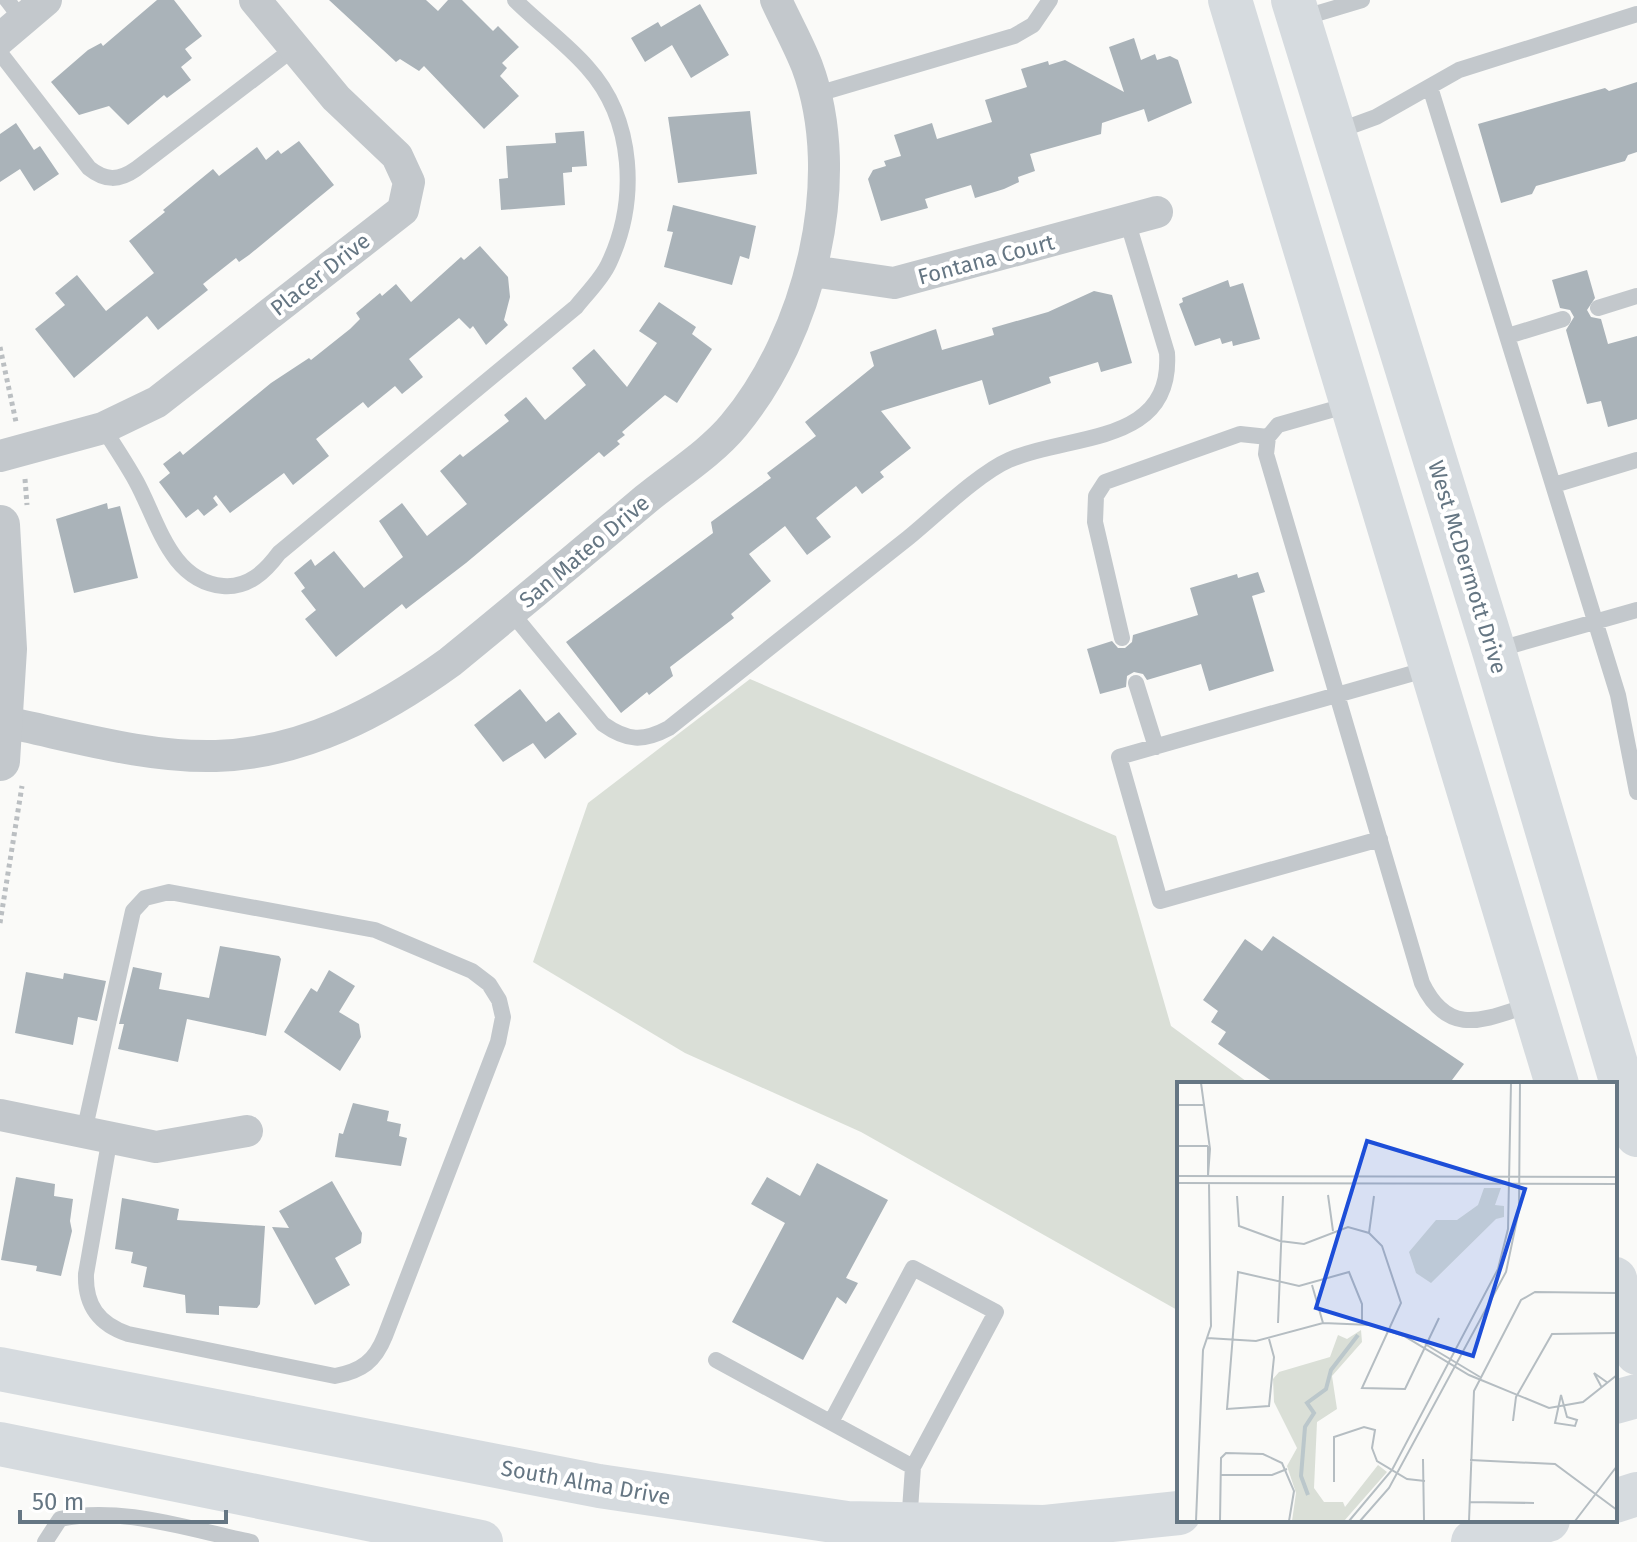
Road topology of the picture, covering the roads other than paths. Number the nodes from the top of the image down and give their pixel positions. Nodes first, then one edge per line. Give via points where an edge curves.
1 (255, 0) edge
2 (515, 0) edge
3 (776, 0) edge
4 (1050, 0) edge
5 (1230, 0) edge
6 (1362, 0) edge
7 (1296, 9) edge
8 (1637, 14) edge
9 (293, 49) junction
10 (0, 53) edge
11 (1430, 87) junction
12 (814, 95) junction
13 (1335, 132) junction
14 (1142, 216) joint
15 (812, 271) junction
16 (1637, 296) edge
17 (1598, 308) dead end
18 (1563, 319) dead end
19 (1508, 336) junction
20 (1354, 404) junction
21 (103, 428) junction
22 (1268, 437) junction
23 (0, 456) edge
24 (1637, 460) edge
25 (1554, 485) junction
26 (0, 525) edge
27 (1637, 610) edge
28 (511, 612) junction
29 (1596, 621) junction
30 (1122, 638) dead end
31 (1494, 651) junction
32 (1434, 668) junction
33 (1136, 683) dead end
34 (1337, 695) junction
35 (1, 735) edge
36 (1156, 747) junction
37 (1637, 792) edge
38 (1380, 839) junction
39 (1533, 1004) junction
40 (1626, 1059) edge
41 (1556, 1082) edge
42 (0, 1115) edge
43 (247, 1131) dead end
44 (97, 1135) junction
45 (1637, 1135) edge
46 (1617, 1286) edge
47 (1637, 1353) edge
48 (716, 1360) dead end
49 (0, 1369) edge
50 (1637, 1396) edge
51 (1617, 1401) edge
52 (831, 1422) junction
53 (0, 1444) edge
54 (913, 1467) junction
55 (1637, 1494) edge
56 (1617, 1500) edge
57 (1177, 1513) edge
58 (1541, 1522) edge
59 (909, 1533) edge
60 (45, 1542) edge
61 (251, 1542) edge
62 (481, 1542) edge
63 (1473, 1542) edge

1 - 9 street, Placer Drive
2 - 21 lane via 588,68 616,113 629,164 626,217 608,266 576,307 250,581 210,584 176,562
3 - 12 street, San Mateo Drive via 808,67
4 - 12 lane via 1033,25 1014,36
5 - 20 main road
6 - 7 lane
7 - 13 main road, West McDermott Drive
8 - 11 lane via 1459,70
9 - 10 lane via 118,179 89,168
9 - 21 street, Placer Drive via 397,156 409,182 403,210 157,402
11 - 13 lane
11 - 19 lane
12 - 15 street, San Mateo Drive via 822,178
13 - 31 main road, West McDermott Drive
14 - 15 street, Fontana Court via 894,283
14 - 28 lane via 1168,373 1146,416 1008,461 669,728 640,739 622,738 603,724
15 - 28 street, San Mateo Drive via 800,311 769,375 733,427
16 - 17 lane
18 - 19 lane
19 - 25 lane
20 - 22 lane via 1278,425
20 - 32 main road
21 - 23 street, Placer Drive
22 - 30 lane via 1240,434 1105,482 1096,496 1095,522
22 - 34 lane via 1266,454
24 - 25 lane
25 - 29 lane
26 - 35 street via 7,649
27 - 29 lane
28 - 35 street, San Mateo Drive via 405,694 331,733 272,749 217,756
29 - 31 lane
29 - 37 lane via 1618,695
31 - 32 main road
31 - 40 main road, West McDermott Drive
32 - 34 lane
32 - 39 main road
33 - 36 lane
34 - 36 lane
34 - 38 lane
36 - 38 lane via 1119,757 1160,901
38 - 39 lane via 1432,1002 1457,1020 1473,1022
39 - 41 main road
40 - 45 main road, West McDermott Drive
42 - 44 street
43 - 44 street via 156,1147
44 - 44 lane via 85,1290 100,1319 128,1334 335,1376 352,1373 379,1352 498,1042 503,1017 499,1000 472,971 375,930 169,892 156,894 133,911
46 - 47 main road
48 - 52 lane
49 - 59 main road, South Alma Drive via 599,1486
50 - 51 main road
52 - 54 lane
52 - 54 lane via 913,1268 996,1312
53 - 62 main road
54 - 59 lane
55 - 56 main road
57 - 59 main road, South Alma Drive via 1045,1527
58 - 63 main road
60 - 61 lane via 60,1519 83,1514

